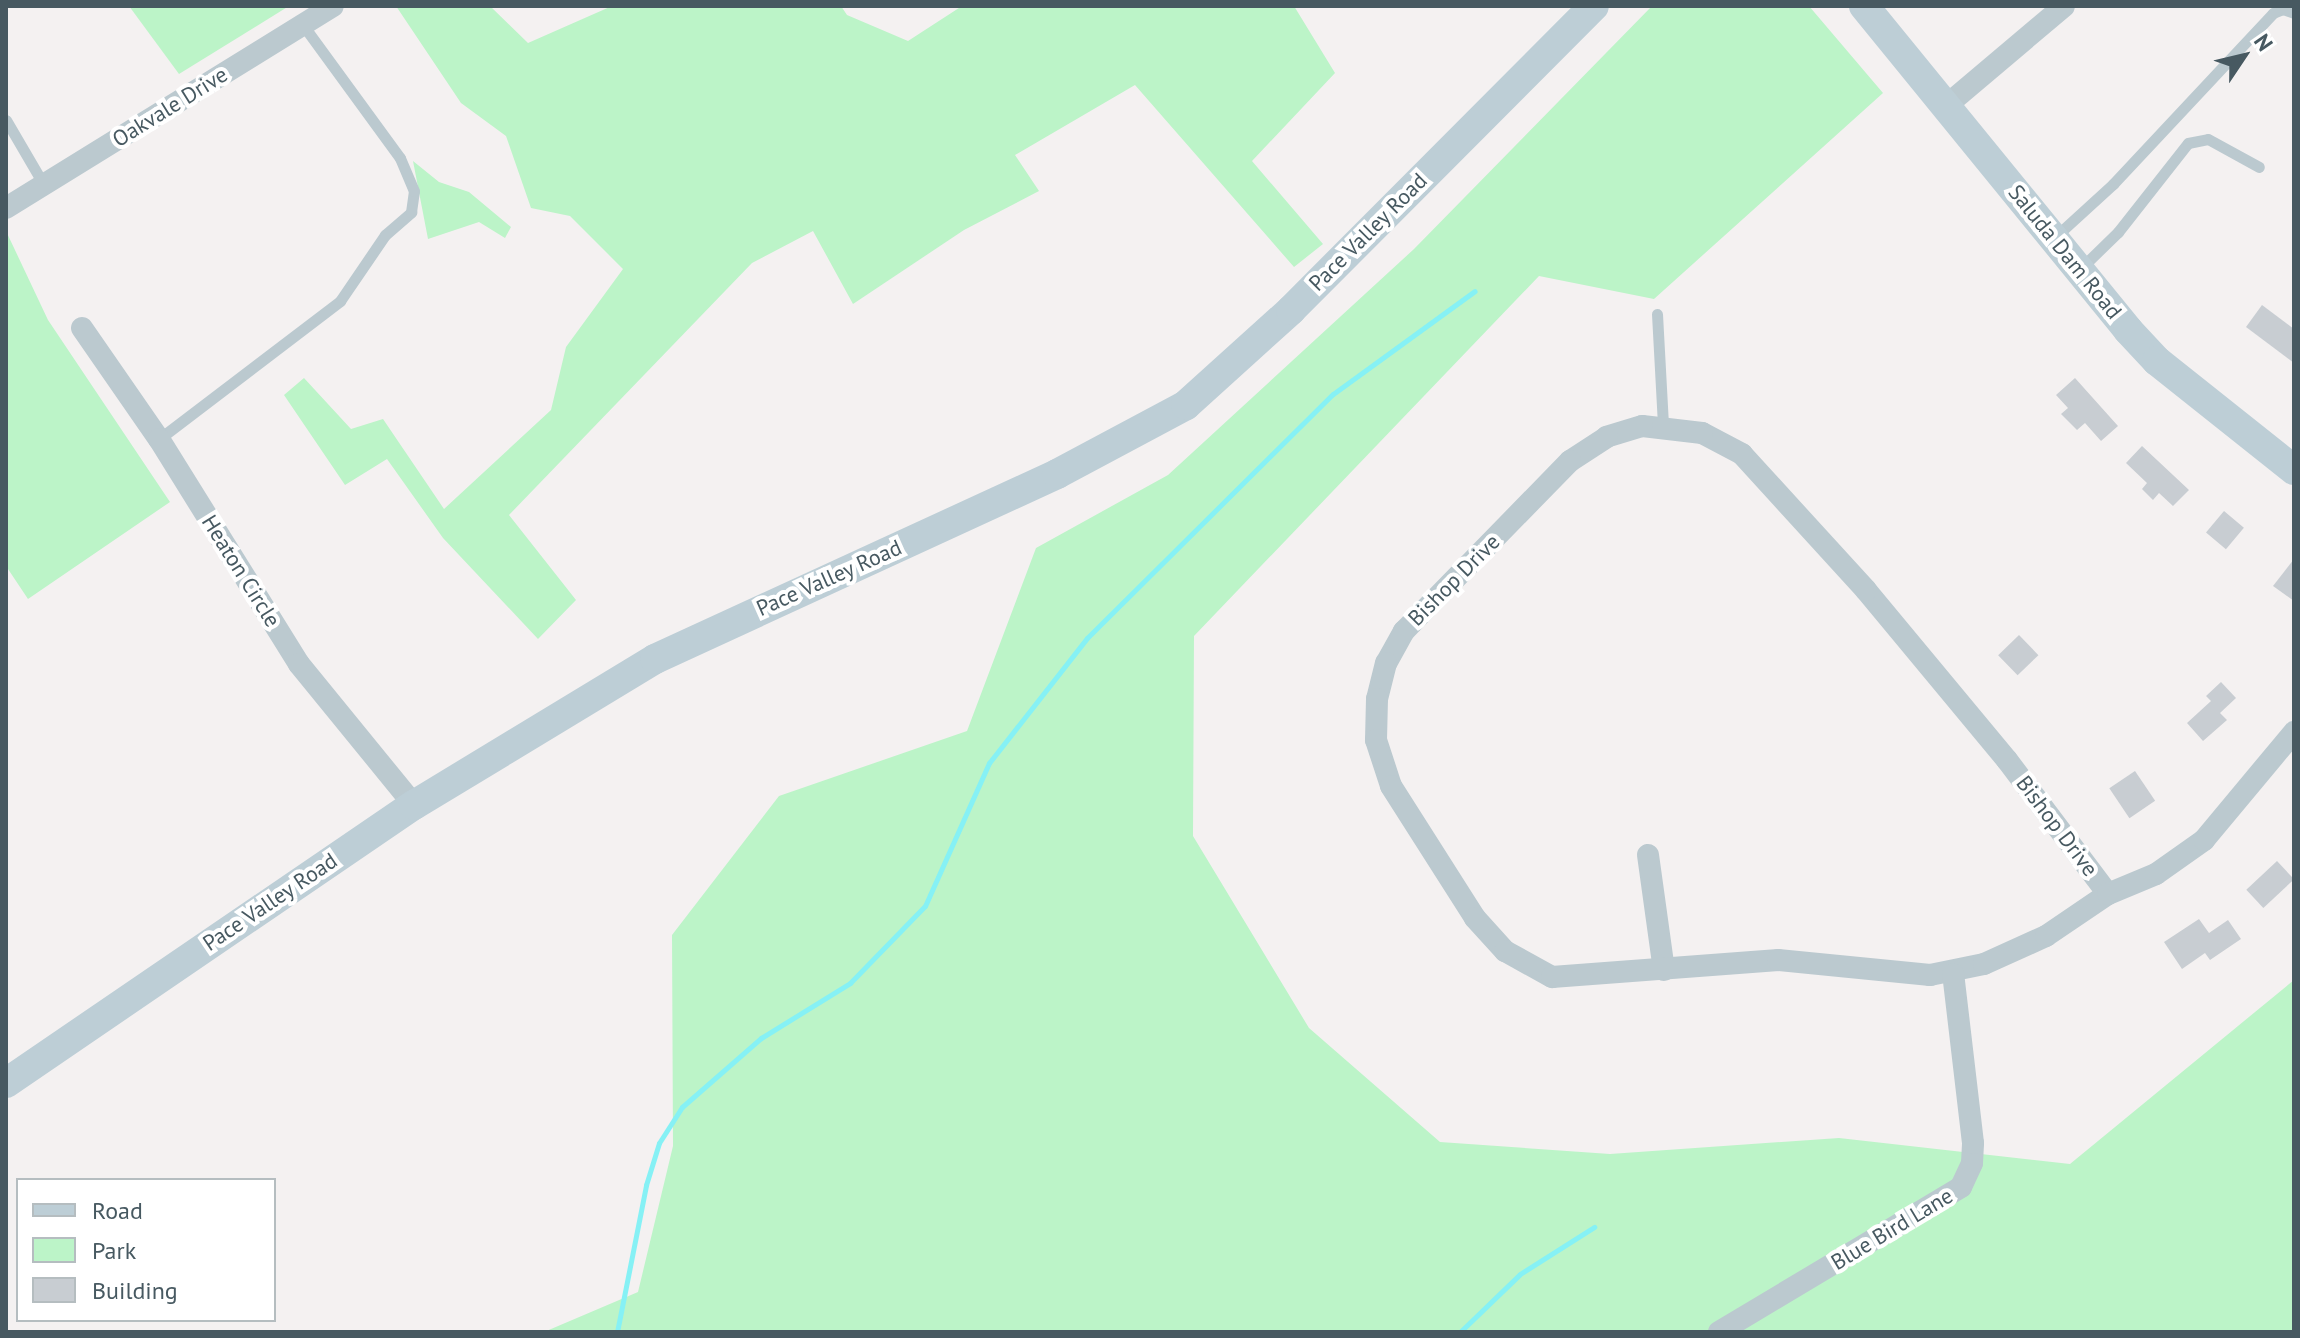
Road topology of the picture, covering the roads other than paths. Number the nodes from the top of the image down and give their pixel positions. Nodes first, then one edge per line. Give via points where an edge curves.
1 (333, 6) edge
2 (1594, 6) edge
3 (1864, 6) edge
4 (2064, 6) edge
5 (2294, 13) edge
6 (303, 25) junction
7 (1947, 105) junction
8 (6, 120) edge
9 (2259, 167) dead end
10 (44, 185) junction
11 (6, 208) edge
12 (2054, 237) junction
13 (2079, 270) junction
14 (1657, 314) dead end
15 (82, 328) dead end
16 (1663, 425) junction
17 (159, 439) junction
18 (2294, 470) edge
19 (2294, 732) edge
20 (414, 805) junction
21 (1648, 855) dead end
22 (2108, 894) junction
23 (1664, 970) junction
24 (1953, 974) junction
25 (6, 1083) edge
26 (1719, 1332) edge

1 - 6 street, Oakvale Drive
2 - 20 street, Pace Valley Road via 1291,310 1186,405 1057,474 655,659
3 - 7 street, Saluda Dam Road
4 - 7 street
5 - 12 lane via 2273,13 2113,184
6 - 10 street, Oakvale Drive
6 - 17 lane via 400,158 414,191 411,212 385,235 340,301
7 - 12 street, Saluda Dam Road
8 - 10 lane
9 - 13 lane via 2208,139 2188,143 2118,232
10 - 11 street, Oakvale Drive
12 - 13 street, Saluda Dam Road
13 - 18 street, Saluda Dam Road via 2157,361
14 - 16 lane
15 - 17 street, Heaton Circle
16 - 22 street, Bishop Drive via 1702,433 1742,454 1876,602 2017,773
16 - 23 street, Bishop Drive via 1607,437 1570,461 1404,631 1386,663 1377,699 1376,740 1409,821 1475,918 1505,951 1552,977
17 - 20 street, Heaton Circle via 299,664
19 - 22 street, Bishop Drive via 2204,840 2156,874
20 - 25 street, Pace Valley Road
21 - 23 street
22 - 24 street, Bishop Drive via 2017,952
23 - 24 street, Bishop Drive via 1778,960 1895,974
24 - 26 street, Blue Bird Lane via 1973,1143 1961,1187

